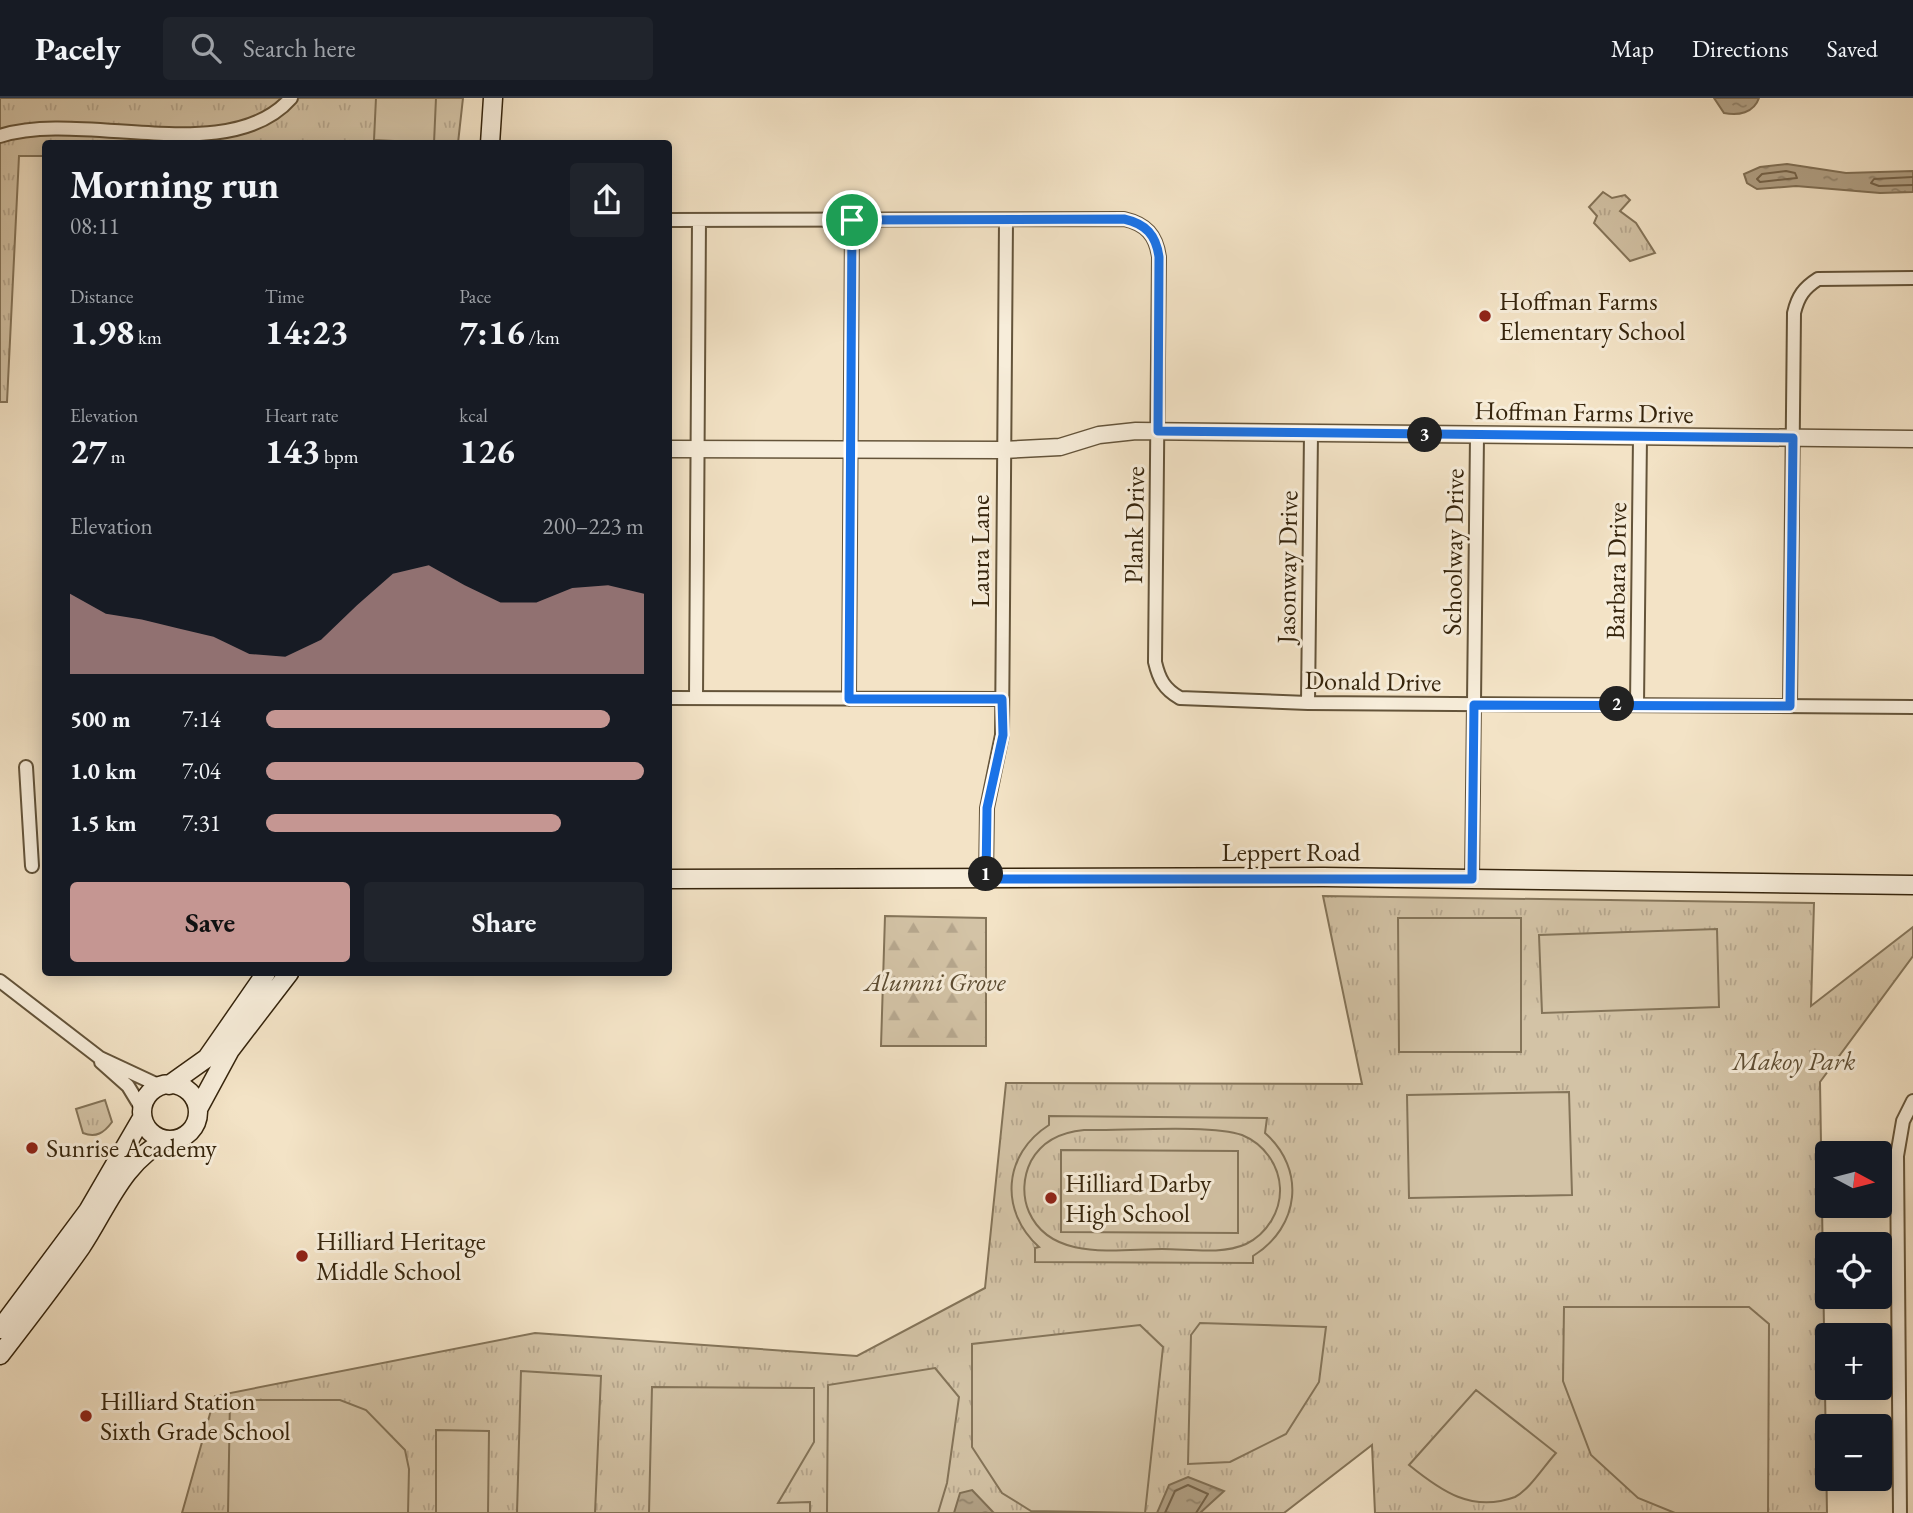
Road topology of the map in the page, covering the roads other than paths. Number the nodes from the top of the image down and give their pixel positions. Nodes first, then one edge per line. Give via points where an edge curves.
1 (291, 98) edge
2 (493, 98) edge
3 (0, 136) edge
4 (490, 140) edge
5 (672, 220) edge
6 (699, 220) junction
7 (852, 220) junction
8 (1006, 221) junction
9 (1913, 278) edge
10 (1158, 431) junction
11 (1311, 433) junction
12 (1477, 436) junction
13 (1640, 438) junction
14 (1793, 438) junction
15 (1913, 439) edge
16 (672, 449) edge
17 (697, 449) junction
18 (850, 450) junction
19 (1003, 450) junction
20 (1169, 692) joint
21 (672, 698) edge
22 (696, 698) junction
23 (849, 699) junction
24 (1002, 699) junction
25 (1308, 703) junction
26 (1637, 704) junction
27 (1474, 705) junction
28 (1790, 706) junction
29 (1913, 706) edge
30 (26, 767) dead end
31 (31, 819) junction
32 (42, 819) edge
33 (32, 866) dead end
34 (672, 879) edge
35 (986, 879) junction
36 (1472, 879) junction
37 (1913, 885) edge
38 (264, 976) edge
39 (287, 976) edge
40 (0, 981) edge
41 (100, 1058) junction
42 (165, 1085) junction
43 (1913, 1101) edge
44 (198, 1109) junction
45 (142, 1113) junction
46 (167, 1140) junction
47 (1898, 1233) junction
48 (1913, 1233) edge
49 (0, 1329) edge
50 (0, 1355) edge
51 (1906, 1457) edge
52 (1900, 1513) edge

1 - 3 street via 271,116 226,132 32,131
2 - 4 main road
5 - 6 street
6 - 7 street
6 - 17 street
7 - 8 street
7 - 18 street
8 - 10 street, Plank Drive via 1124,219 1149,231 1159,257
8 - 19 street, Laura Lane
9 - 14 street via 1832,277 1806,287 1794,313
10 - 11 street, Hoffman Farms Drive
10 - 19 street, Hoffman Farms Drive via 1099,435 1059,447
10 - 20 street, Plank Drive via 1155,662 1159,679
11 - 12 street, Hoffman Farms Drive
11 - 25 street, Jasonway Drive
12 - 13 street, Hoffman Farms Drive
12 - 27 street, Schoolway Drive
13 - 14 street, Hoffman Farms Drive
13 - 26 street, Barbara Drive
14 - 15 street, Hoffman Farms Drive
14 - 28 street
16 - 17 street, Hoffman Farms Drive
17 - 18 street, Hoffman Farms Drive
17 - 22 street
18 - 19 street, Hoffman Farms Drive
18 - 23 street
19 - 24 street, Laura Lane
20 - 25 street, Donald Drive via 1192,700
21 - 22 street
22 - 23 street
23 - 24 street
24 - 35 street, Laura Lane via 1003,735 987,808
25 - 27 street, Donald Drive
26 - 27 street, Donald Drive
26 - 28 street, Donald Drive
27 - 36 street, Schoolway Drive
28 - 29 street, Donald Drive
30 - 31 street
31 - 32 street
31 - 33 street
34 - 35 main road, Leppert Road
35 - 36 main road, Leppert Road
36 - 37 main road, Leppert Road
38 - 42 main road via 207,1058
39 - 44 main road via 230,1050
40 - 41 street
41 - 42 street
41 - 45 street via 103,1066 128,1086
42 - 44 main road via 190,1093
42 - 45 main road via 149,1093
43 - 47 street via 1898,1147
44 - 46 main road via 194,1128 187,1135
45 - 46 main road via 152,1134
45 - 49 main road via 88,1211
46 - 50 main road via 130,1167 81,1247
47 - 48 street
47 - 51 street
51 - 52 street

